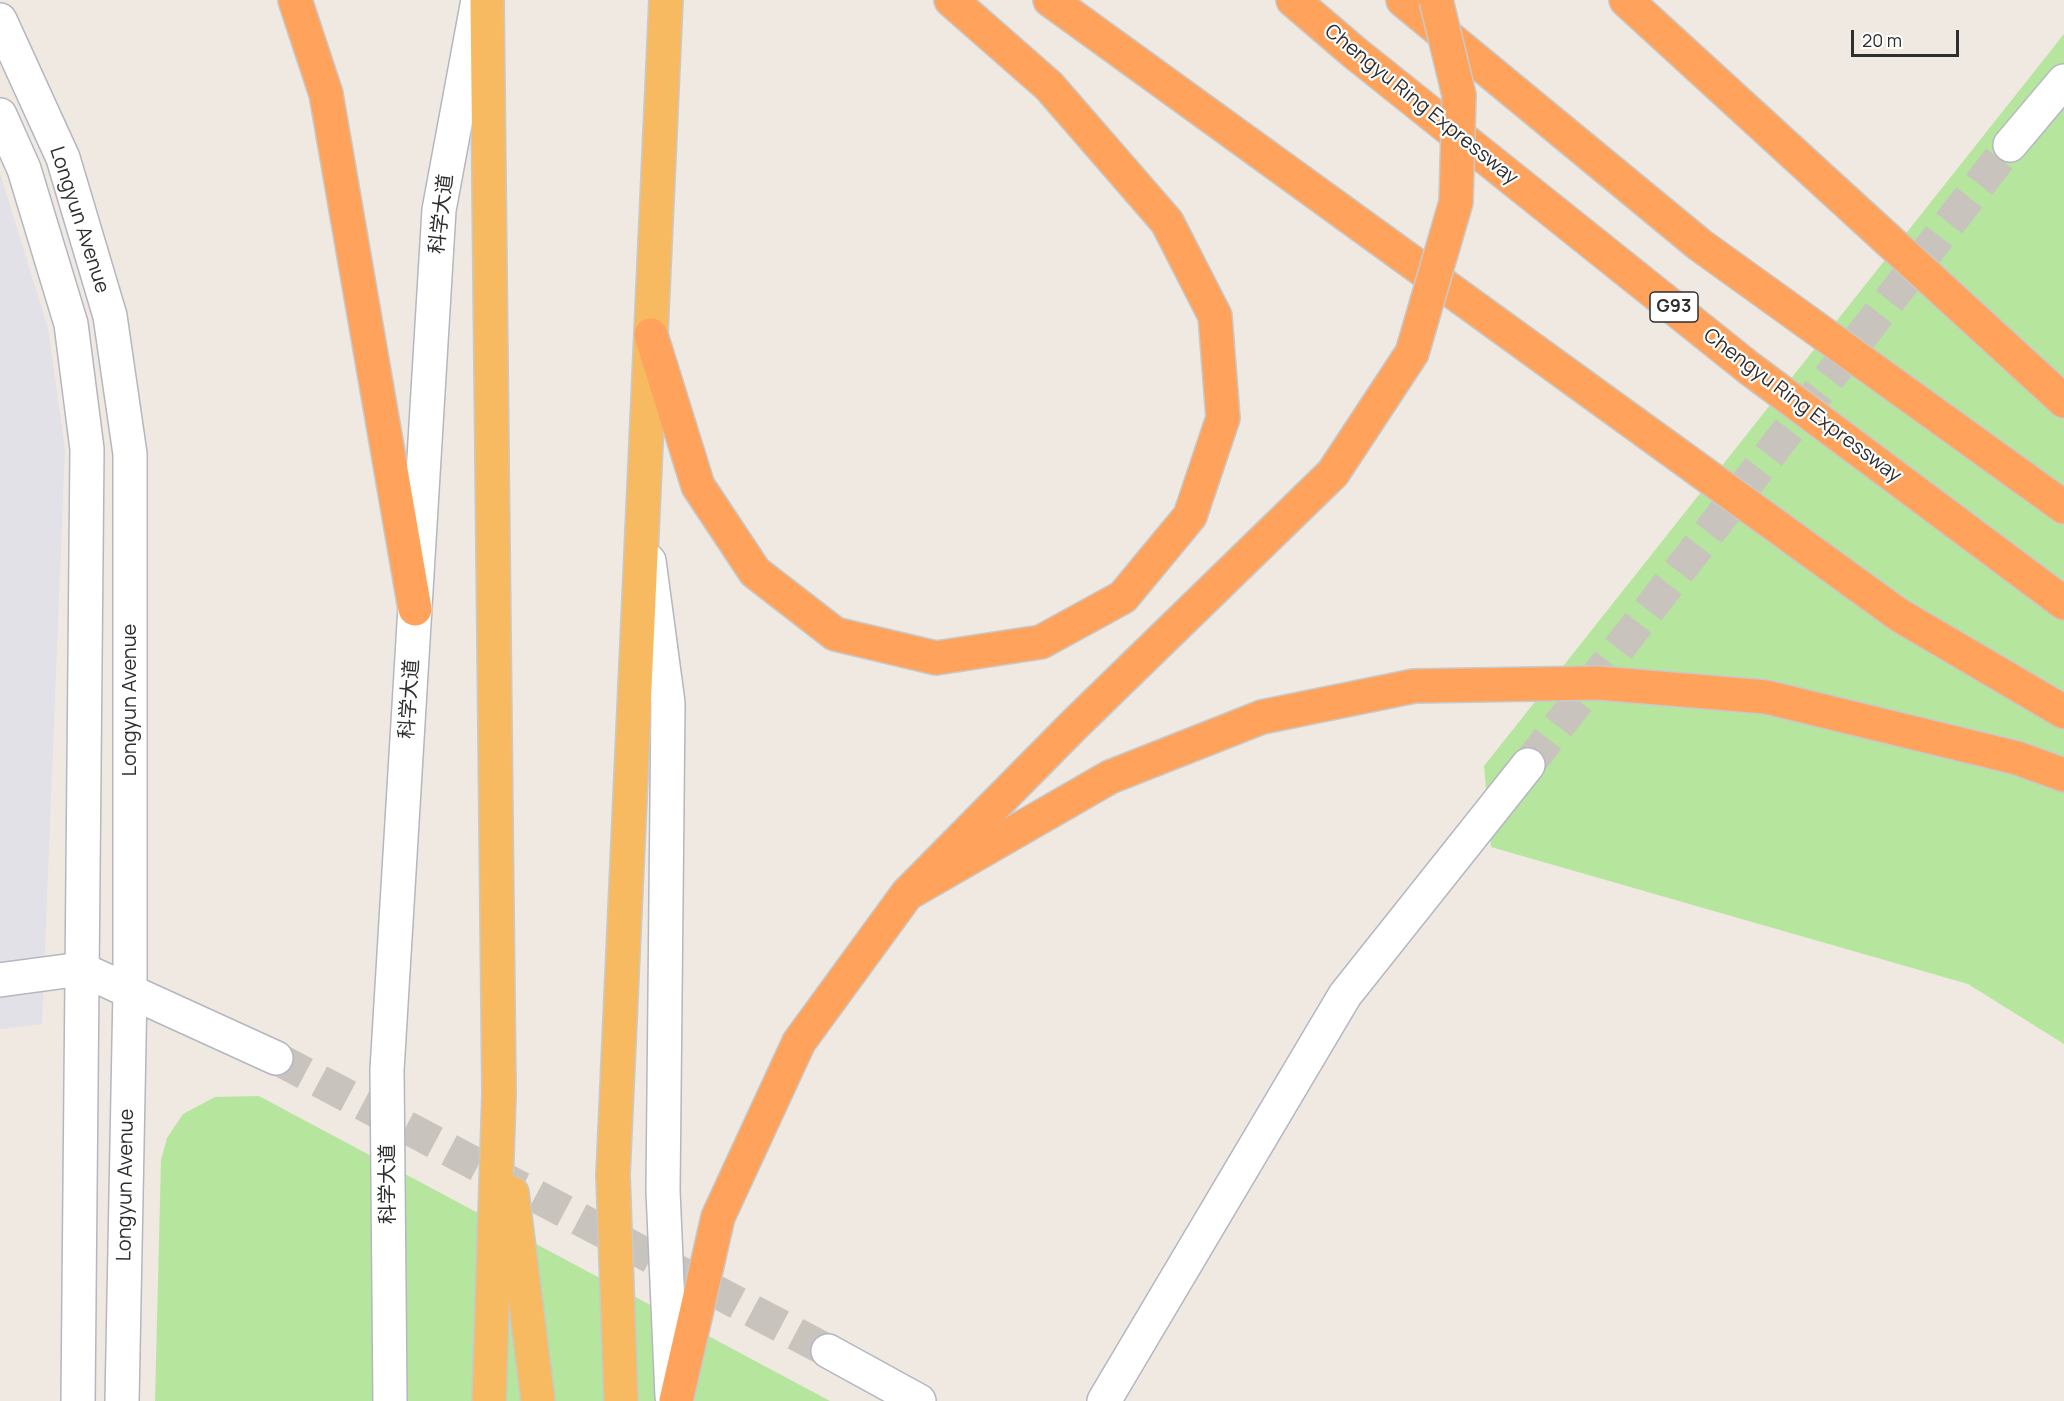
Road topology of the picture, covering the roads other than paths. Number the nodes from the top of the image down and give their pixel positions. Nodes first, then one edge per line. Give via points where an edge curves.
1 (295, 0) edge
2 (478, 0) edge
3 (488, 0) edge
4 (666, 0) edge
5 (951, 0) edge
6 (1050, 0) edge
7 (1293, 0) edge
8 (1403, 0) edge
9 (1436, 0) edge
10 (1626, 0) edge
11 (1650, 0) edge
12 (0, 20) edge
13 (1709, 76) junction
14 (2064, 81) edge
15 (0, 115) edge
16 (2010, 145) tunnel mouth
17 (651, 335) junction
18 (2064, 400) edge
19 (2064, 507) edge
20 (643, 513) junction
21 (2064, 603) edge
22 (415, 609) junction
23 (2064, 712) edge
24 (1528, 765) tunnel mouth
25 (2064, 775) edge
26 (907, 894) junction
27 (81, 969) junction
28 (0, 980) edge
29 (130, 991) junction
30 (276, 1058) tunnel mouth
31 (500, 1093) junction
32 (828, 1351) tunnel mouth
33 (78, 1401) edge
34 (122, 1401) edge
35 (390, 1401) edge
36 (489, 1401) edge
37 (538, 1401) edge
38 (621, 1401) edge
39 (674, 1401) edge
40 (919, 1401) edge
41 (1104, 1401) edge

1 - 22 highway via 326,94
2 - 22 main road, 科学大道 via 439,210
3 - 31 highway
4 - 17 highway
5 - 17 highway via 1049,86 1167,222 1215,316 1223,418 1190,516 1123,597 1041,642 936,658 835,634 755,572 698,486
6 - 23 highway via 1899,615
7 - 21 highway, Chengyu Ring Expressway / G93 via 1749,368
8 - 19 highway via 1700,245
9 - 26 highway, bridge via 1459,96 1456,202 1412,353 1333,473
10 - 13 highway
11 - 13 highway
12 - 29 main road, Longyun Avenue via 63,158 110,316 130,454
13 - 18 highway
14 - 16 main road
15 - 27 main road, Longyun Avenue via 24,169 71,324 87,449
17 - 20 highway
20 - 38 highway via 613,1175
20 - 39 main road via 668,702 663,1191
22 - 35 main road, 科学大道 via 387,1070
24 - 41 main road via 1345,994
25 - 26 highway via 2017,758 1766,697 1599,684 1414,686 1262,717 1110,777
26 - 39 highway via 799,1042 718,1217
27 - 28 main road
27 - 29 main road
27 - 33 main road, Longyun Avenue
29 - 30 main road
29 - 34 main road, Longyun Avenue
31 - 36 highway
31 - 37 highway
32 - 40 main road

